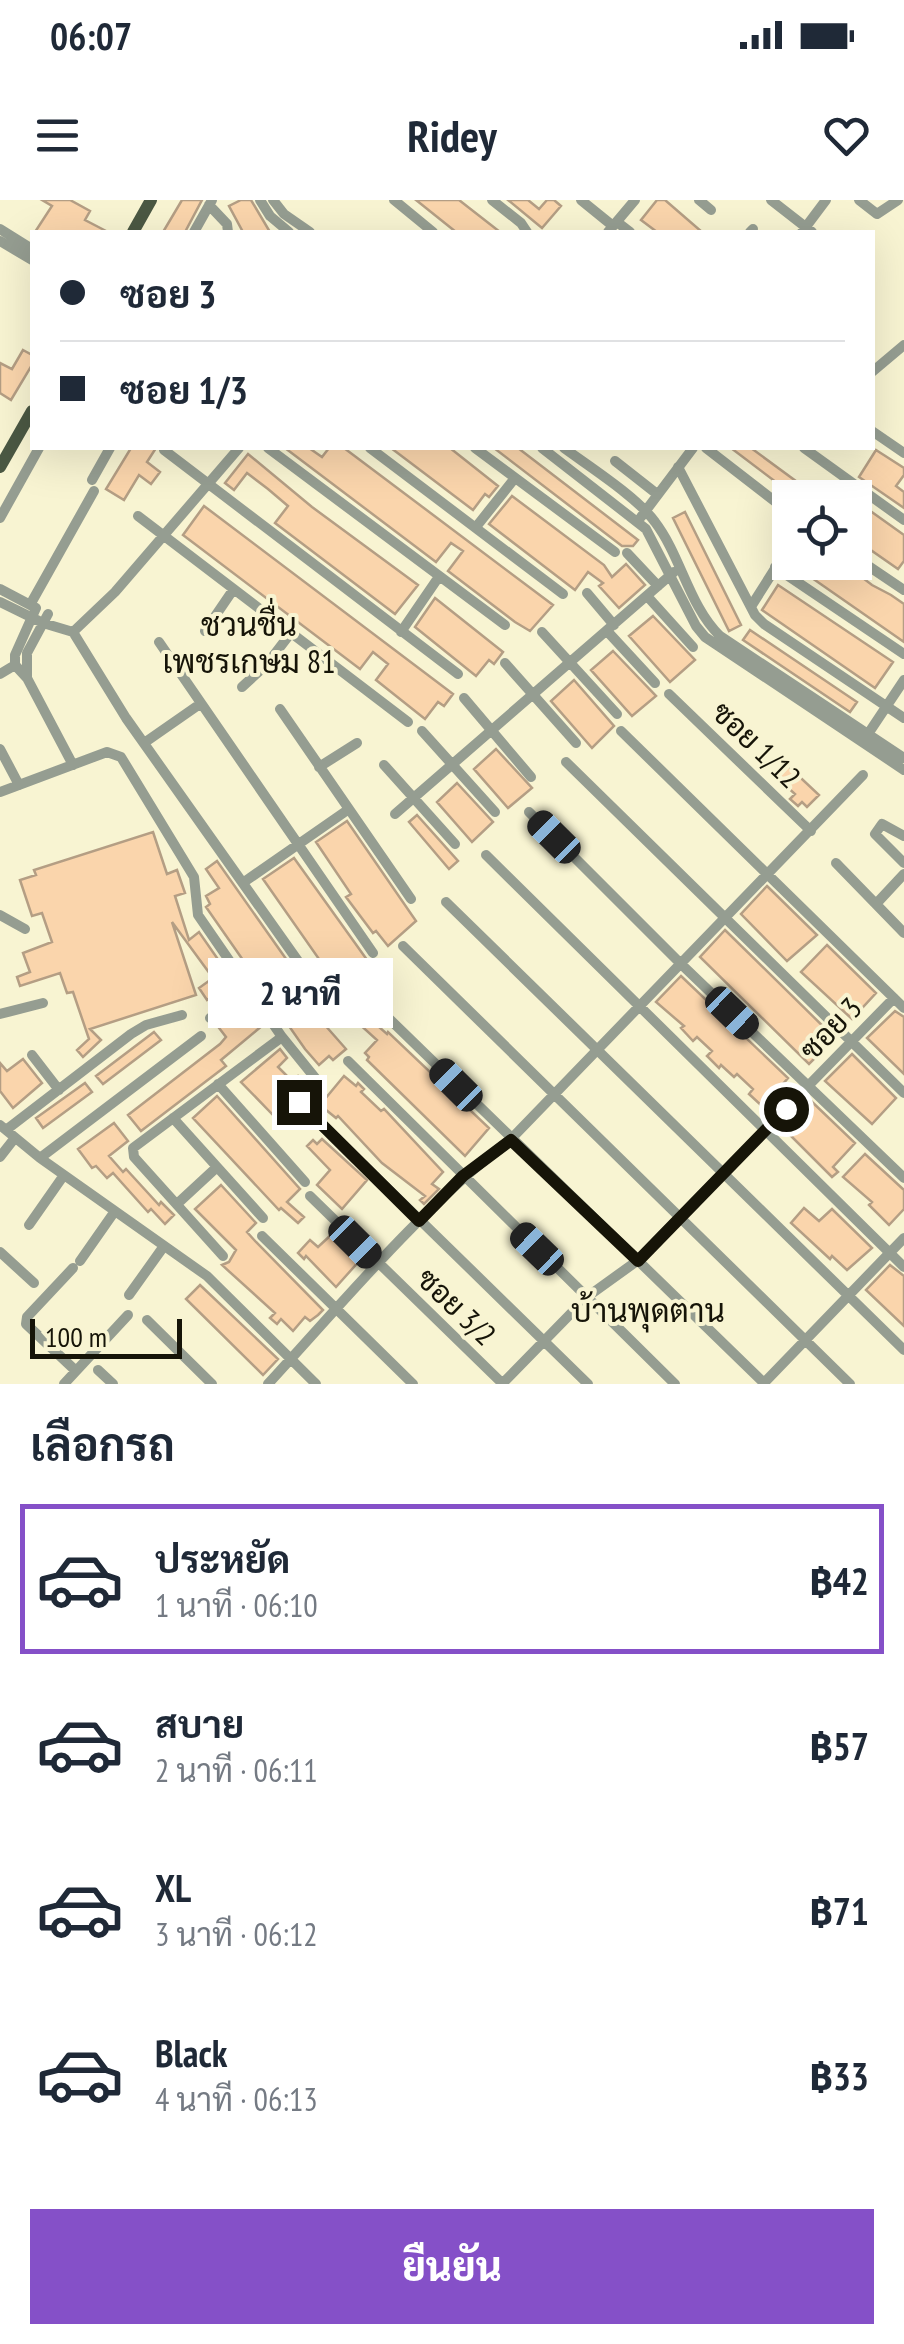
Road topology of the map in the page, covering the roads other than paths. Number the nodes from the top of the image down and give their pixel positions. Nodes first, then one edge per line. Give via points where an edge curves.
1 (151, 200) edge
2 (394, 200) edge
3 (492, 200) edge
4 (581, 200) edge
5 (635, 200) edge
6 (699, 200) edge
7 (771, 200) edge
8 (826, 200) edge
9 (859, 200) edge
10 (898, 200) edge
11 (211, 203) edge
12 (268, 203) edge
13 (711, 210) dead end
14 (613, 227) edge
15 (0, 229) edge
16 (133, 230) edge
17 (195, 230) edge
18 (228, 230) edge
19 (288, 230) edge
20 (307, 230) edge
21 (430, 230) edge
22 (526, 230) edge
23 (805, 230) edge
24 (807, 230) edge
25 (0, 242) edge
26 (30, 249) edge
27 (30, 259) edge
28 (904, 345) edge
29 (875, 369) edge
30 (30, 414) edge
31 (875, 433) edge
32 (39, 450) edge
33 (109, 450) edge
34 (164, 450) dead end
35 (237, 450) edge
36 (271, 450) edge
37 (373, 450) edge
38 (478, 450) edge
39 (545, 450) edge
40 (566, 450) edge
41 (691, 450) edge
42 (709, 450) edge
43 (807, 450) edge
44 (904, 453) edge
45 (2, 458) edge
46 (615, 462) dead end
47 (678, 467) junction
48 (515, 478) junction
49 (208, 485) junction
50 (656, 494) junction
51 (772, 499) edge
52 (138, 516) dead end
53 (641, 516) junction
54 (0, 518) edge
55 (904, 520) edge
56 (476, 527) junction
57 (164, 536) junction
58 (872, 568) edge
59 (676, 571) junction
60 (772, 572) edge
61 (438, 578) junction
62 (794, 580) edge
63 (658, 586) junction
64 (0, 589) edge
65 (233, 590) junction
66 (904, 590) edge
67 (587, 593) dead end
68 (563, 594) dead end
69 (646, 596) junction
70 (0, 602) edge
71 (752, 605) junction
72 (32, 610) junction
73 (49, 620) junction
74 (504, 625) dead end
75 (611, 628) junction
76 (206, 631) dead end
77 (74, 632) junction
78 (401, 632) junction
79 (542, 632) dead end
80 (290, 634) junction
81 (158, 642) dead end
82 (693, 647) dead end
83 (904, 654) edge
84 (505, 663) dead end
85 (570, 663) junction
86 (15, 665) junction
87 (0, 674) edge
88 (458, 674) dead end
89 (27, 678) junction
90 (904, 680) edge
91 (655, 683) dead end
92 (242, 687) dead end
93 (669, 694) dead end
94 (532, 695) junction
95 (464, 698) dead end
96 (200, 704) junction
97 (887, 707) junction
98 (280, 709) dead end
99 (617, 714) dead end
100 (904, 718) edge
101 (408, 722) dead end
102 (422, 731) dead end
103 (491, 731) junction
104 (621, 731) dead end
105 (866, 737) junction
106 (144, 743) junction
107 (576, 743) dead end
108 (358, 744) dead end
109 (0, 749) edge
110 (904, 758) edge
111 (566, 762) dead end
112 (452, 764) junction
113 (73, 765) junction
114 (384, 765) dead end
115 (319, 767) junction
116 (904, 770) edge
117 (863, 775) dead end
118 (532, 777) dead end
119 (20, 784) junction
120 (0, 792) edge
121 (413, 798) junction
122 (349, 809) junction
123 (495, 812) dead end
124 (529, 812) dead end
125 (395, 814) dead end
126 (810, 831) junction
127 (904, 836) edge
128 (299, 844) junction
129 (456, 844) dead end
130 (486, 855) dead end
131 (836, 863) dead end
132 (904, 863) edge
133 (768, 874) junction
134 (904, 874) edge
135 (244, 882) junction
136 (411, 899) dead end
137 (446, 902) dead end
138 (876, 904) junction
139 (0, 915) edge
140 (725, 919) junction
141 (24, 929) dead end
142 (904, 933) edge
143 (403, 946) dead end
144 (373, 953) dead end
145 (681, 964) junction
146 (249, 989) junction
147 (322, 995) dead end
148 (894, 998) junction
149 (42, 1003) dead end
150 (374, 1004) dead end
151 (639, 1006) junction
152 (904, 1008) edge
153 (0, 1014) edge
154 (182, 1015) dead end
155 (210, 1018) dead end
156 (201, 1036) dead end
157 (282, 1037) junction
158 (852, 1042) junction
159 (597, 1050) junction
160 (32, 1055) dead end
161 (348, 1061) dead end
162 (316, 1079) dead end
163 (218, 1084) junction
164 (808, 1087) junction
165 (59, 1090) junction
166 (904, 1093) edge
167 (553, 1094) junction
168 (299, 1102) dead end
169 (173, 1118) junction
170 (765, 1130) junction
171 (7, 1131) edge
172 (511, 1140) junction
173 (0, 1157) edge
174 (40, 1158) junction
175 (217, 1167) junction
176 (64, 1175) junction
177 (722, 1175) junction
178 (463, 1176) junction
179 (904, 1178) edge
180 (305, 1182) dead end
181 (310, 1196) dead end
182 (177, 1204) junction
183 (115, 1211) junction
184 (681, 1216) junction
185 (263, 1218) dead end
186 (419, 1221) junction
187 (29, 1225) dead end
188 (262, 1236) dead end
189 (904, 1238) edge
190 (164, 1246) junction
191 (0, 1252) edge
192 (889, 1254) junction
193 (223, 1256) dead end
194 (638, 1261) junction
195 (378, 1264) junction
196 (904, 1268) edge
197 (34, 1283) dead end
198 (128, 1295) dead end
199 (586, 1297) junction
200 (848, 1297) junction
201 (335, 1308) junction
202 (128, 1315) dead end
203 (146, 1320) dead end
204 (806, 1340) junction
205 (544, 1341) junction
206 (904, 1350) edge
207 (291, 1360) junction
208 (98, 1370) dead end
209 (76, 1371) junction
210 (64, 1384) edge
211 (113, 1384) edge
212 (212, 1384) edge
213 (268, 1384) edge
214 (316, 1384) edge
215 (413, 1384) edge
216 (502, 1384) edge
217 (588, 1384) edge
218 (675, 1384) edge
219 (764, 1384) edge
220 (850, 1384) edge

1 - 16 main road
2 - 21 street
3 - 22 street
4 - 14 street
5 - 14 street
6 - 13 street
7 - 23 street
8 - 24 street
9 - 10 street via 877,214
11 - 17 street
11 - 18 street
12 - 19 street
12 - 20 street
15 - 26 street
25 - 27 street
28 - 29 street
30 - 45 main road
31 - 44 street
32 - 54 street
33 - 72 street
34 - 49 street
35 - 49 street
36 - 61 street
37 - 56 street
38 - 48 street
39 - 53 street
40 - 53 street
41 - 47 street
42 - 51 street
43 - 55 street
46 - 50 street
47 - 50 street
47 - 71 street
48 - 56 street
48 - 63 street
49 - 57 street
49 - 78 street
50 - 53 street
52 - 57 street
53 - 59 street
56 - 68 street
57 - 65 street
57 - 77 street
58 - 66 street
59 - 63 street
59 - 105 street via 705,637
60 - 71 street
61 - 74 street
61 - 78 street
62 - 83 street
63 - 69 street
64 - 72 street
65 - 76 street
65 - 80 street
67 - 75 street
69 - 75 street
69 - 82 street
70 - 72 street
71 - 97 street via 764,624
72 - 73 street
72 - 86 street
73 - 77 street
73 - 89 street via 27,653
75 - 85 street
75 - 91 street
77 - 106 street
78 - 88 street
79 - 85 street
80 - 92 street
80 - 101 street
81 - 96 street
84 - 94 street
85 - 94 street
85 - 99 street
86 - 87 street
86 - 89 street
89 - 113 street
90 - 97 street
93 - 126 street, ซอย 1/12
94 - 103 street
94 - 107 street
95 - 103 street
96 - 106 street
96 - 128 street
97 - 100 street
97 - 105 street
98 - 115 street
102 - 112 street
103 - 112 street
103 - 118 street
104 - 133 street
105 - 110 street
105 - 116 street
106 - 135 street
108 - 115 street
109 - 119 street
111 - 140 street
112 - 121 street
112 - 123 street
113 - 119 street
113 - 146 street via 107,752 121,757 194,877 198,915
114 - 121 street
115 - 122 street
117 - 126 street
119 - 120 street
121 - 125 street
121 - 129 street
122 - 128 street
122 - 136 street
124 - 145 street
126 - 133 street
127 - 132 street via 882,824 875,834
128 - 135 street
128 - 144 street
130 - 151 street
131 - 138 street
133 - 140 street
133 - 148 street
134 - 138 street
135 - 147 street
137 - 159 street
138 - 142 street
139 - 141 street
140 - 145 street
140 - 158 street
143 - 167 street
145 - 151 street
145 - 164 street
146 - 155 street
146 - 157 street
148 - 152 street
148 - 158 street, ซอย 3
149 - 153 street
150 - 172 street
151 - 159 street
151 - 170 street
154 - 165 street via 131,1034
156 - 174 street
157 - 162 street
157 - 163 street
158 - 164 street, ซอย 3
158 - 166 street
159 - 167 street
159 - 177 street
160 - 165 street
161 - 178 street
163 - 169 street
163 - 180 street
164 - 170 street, ซอย 3
164 - 179 street
165 - 171 street
167 - 172 street
167 - 184 street
168 - 186 street
169 - 175 street
169 - 182 street via 132,1152
170 - 177 street, ซอย 3
170 - 192 street
171 - 173 street
171 - 174 street
172 - 178 street
172 - 194 street
174 - 176 street
175 - 182 street
175 - 185 street
176 - 183 street
176 - 187 street
177 - 184 street, ซอย 3
177 - 200 street
178 - 186 street
178 - 199 street
181 - 195 street, ซอย 3/2
182 - 193 street
183 - 190 street
183 - 209 street via 27,1317 26,1324
184 - 194 street, ซอย 3
184 - 204 street
186 - 195 street
186 - 205 street
188 - 201 street
189 - 192 street
190 - 198 street
190 - 207 street via 206,1276
191 - 197 street
192 - 196 street
192 - 200 street
194 - 199 street, ซอย 3
194 - 219 street
195 - 201 street
195 - 216 street, ซอย 3/2
199 - 205 street, ซอย 3
199 - 218 street
200 - 204 street
200 - 206 street
201 - 207 street
201 - 215 street
202 - 209 street
203 - 212 street
204 - 219 street
204 - 220 street
205 - 216 street, ซอย 3
205 - 217 street
207 - 213 street
207 - 214 street
208 - 211 street
209 - 210 street

